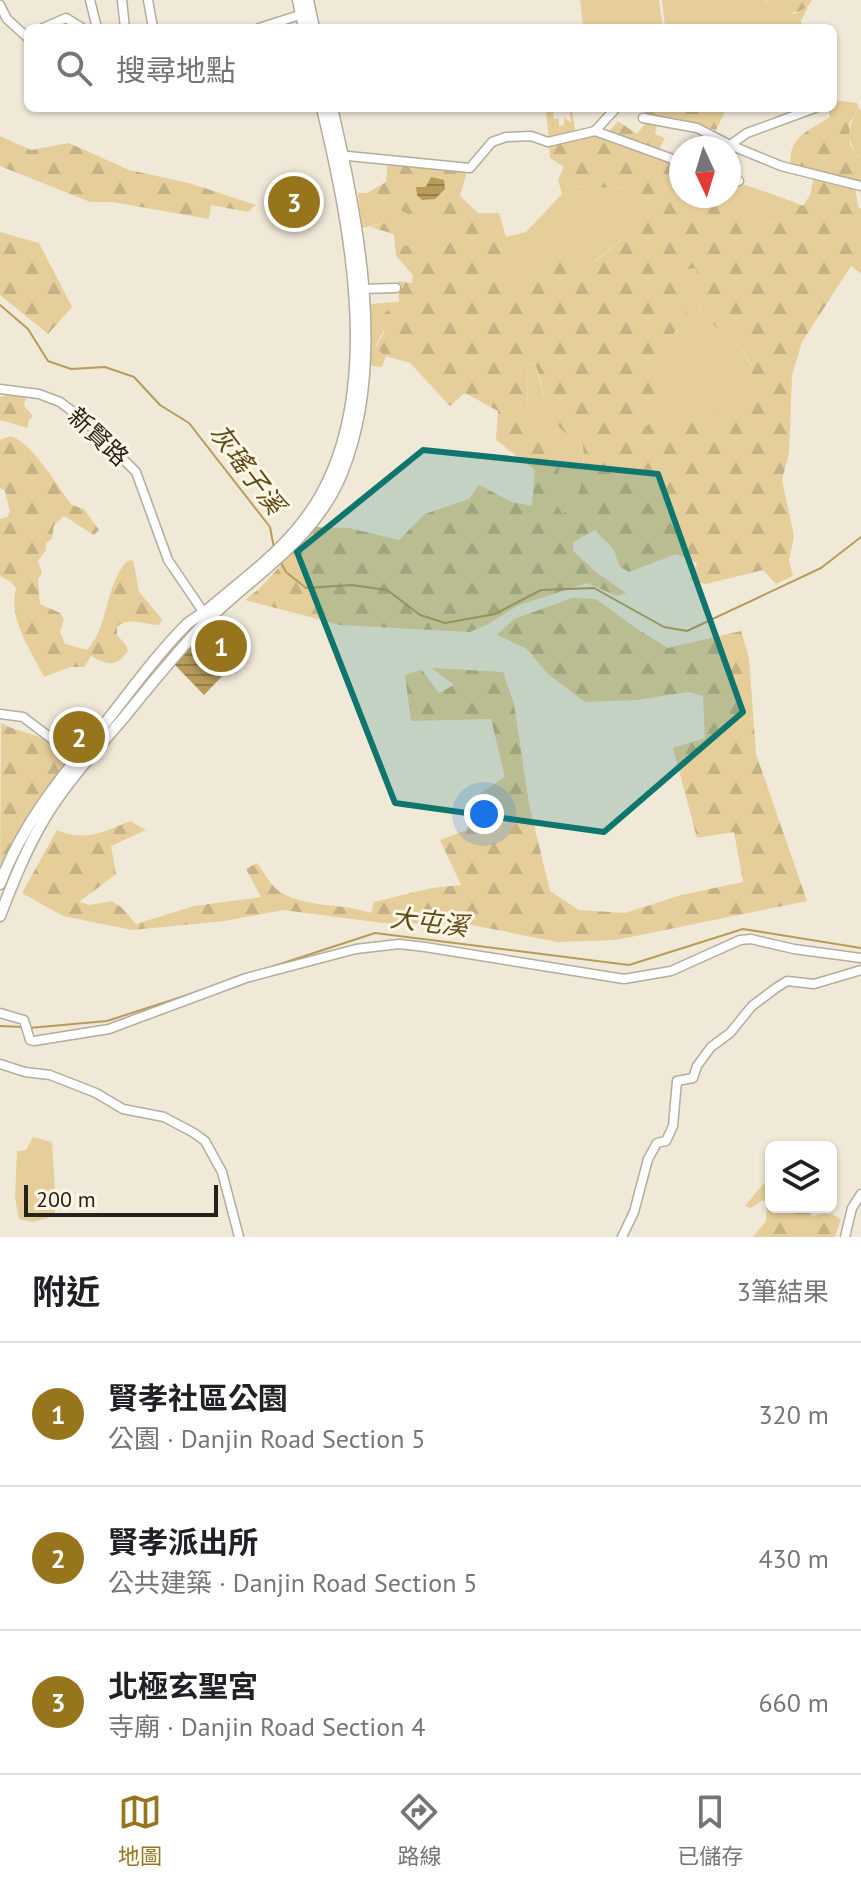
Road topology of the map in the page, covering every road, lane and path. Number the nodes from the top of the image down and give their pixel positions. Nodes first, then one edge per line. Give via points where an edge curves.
1 (90, 0) edge
2 (122, 0) edge
3 (148, 0) edge
4 (298, 0) edge
5 (308, 0) edge
6 (0, 5) edge
7 (306, 13) junction
8 (52, 24) edge
9 (76, 24) edge
10 (96, 24) edge
11 (125, 24) edge
12 (152, 24) edge
13 (272, 24) edge
14 (305, 24) edge
15 (312, 24) edge
16 (24, 34) edge
17 (323, 112) edge
18 (333, 112) edge
19 (612, 112) edge
20 (640, 112) edge
21 (804, 112) edge
22 (643, 118) junction
23 (675, 124) dead end
24 (595, 131) junction
25 (711, 136) edge
26 (741, 137) edge
27 (741, 151) edge
28 (338, 155) junction
29 (669, 158) edge
30 (861, 186) edge
31 (396, 288) dead end
32 (362, 289) junction
33 (0, 389) edge
34 (285, 548) junction
35 (267, 564) junction
36 (206, 616) junction
37 (0, 714) edge
38 (81, 761) junction
39 (0, 884) edge
40 (0, 916) edge
41 (861, 958) edge
42 (861, 970) edge
43 (0, 1013) edge
44 (0, 1064) edge
45 (861, 1194) edge
46 (239, 1237) edge
47 (622, 1237) edge
48 (845, 1237) edge

1 - 10 street
2 - 11 street
3 - 12 street
4 - 7 main road
5 - 7 main road
6 - 16 street
7 - 13 street
7 - 14 main road
7 - 15 main road
8 - 9 street via 66,18
17 - 28 main road
18 - 28 main road
19 - 24 street
20 - 22 street
21 - 26 street
22 - 23 street
22 - 25 street via 697,128
24 - 28 street via 548,142 506,137 492,142 470,168
24 - 29 street
27 - 30 street
28 - 32 main road via 353,203
28 - 34 main road via 354,290 351,408 334,471
31 - 32 street
32 - 34 main road via 363,372 356,427 341,475 306,531
33 - 36 street, 新賢路 via 60,402 136,472 168,560
34 - 35 main road
35 - 36 main road
35 - 36 main road via 232,600
36 - 38 main road
37 - 38 street via 23,717
38 - 39 main road via 38,808
38 - 40 main road via 46,816
41 - 43 street via 751,939 671,971 624,979 399,944 356,949 246,978 109,1029 34,1041 24,1020
42 - 47 street via 814,984 787,981 752,1006 711,1047 693,1078 677,1081 673,1126 648,1159
44 - 46 street via 50,1075 123,1109 164,1117 194,1133 205,1141 222,1172
45 - 48 street

